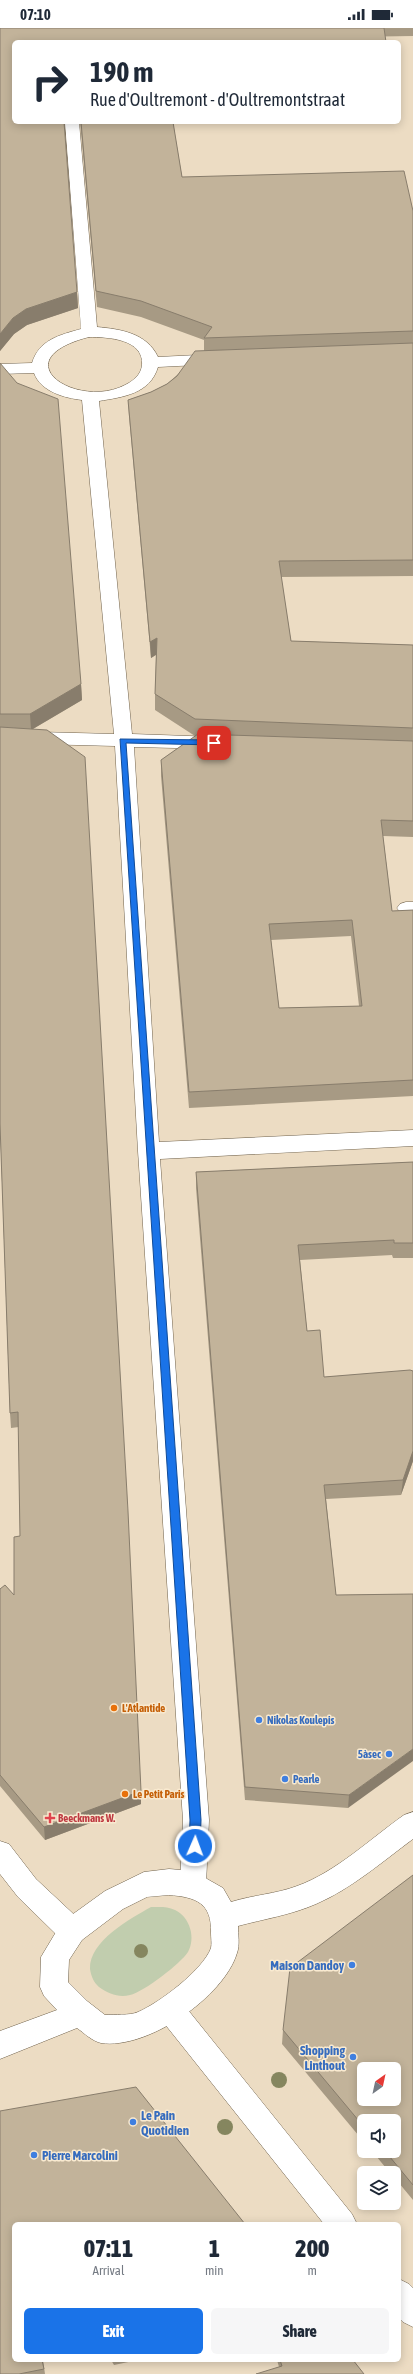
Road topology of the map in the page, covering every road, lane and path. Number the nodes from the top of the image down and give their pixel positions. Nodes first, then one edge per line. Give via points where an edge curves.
1 (72, 124) edge
2 (89, 332) junction
3 (233, 359) edge
4 (151, 362) junction
5 (36, 368) junction
6 (0, 369) edge
7 (90, 397) junction
8 (0, 737) edge
9 (122, 740) junction
10 (231, 743) edge
11 (413, 1138) edge
12 (149, 1151) junction
13 (413, 1824) edge
14 (0, 1853) edge
15 (193, 1884) junction
16 (225, 1917) junction
17 (72, 1931) junction
18 (170, 2008) junction
19 (77, 2011) junction
20 (0, 2045) edge
21 (340, 2222) edge
22 (401, 2297) edge
23 (413, 2312) edge

1 - 2 street
2 - 4 street via 118,335 138,343 147,352
2 - 5 street via 72,334 45,348 37,357
3 - 4 street
4 - 7 street via 149,373 140,383 121,392
5 - 6 street
5 - 7 street via 41,379 53,388 70,395
7 - 9 street
8 - 9 street
9 - 10 street
9 - 12 street via 126,765
11 - 12 street
12 - 15 street via 196,1820
13 - 16 street via 343,1874 307,1895 275,1906 240,1911
14 - 17 street via 28,1888
15 - 16 street via 214,1897
15 - 17 street via 169,1882 144,1885 114,1900
16 - 18 street via 224,1952 202,1983
17 - 19 street via 55,1957 54,1987
18 - 19 street via 140,2026 101,2029
18 - 21 street
19 - 20 street via 66,2020
22 - 23 street

